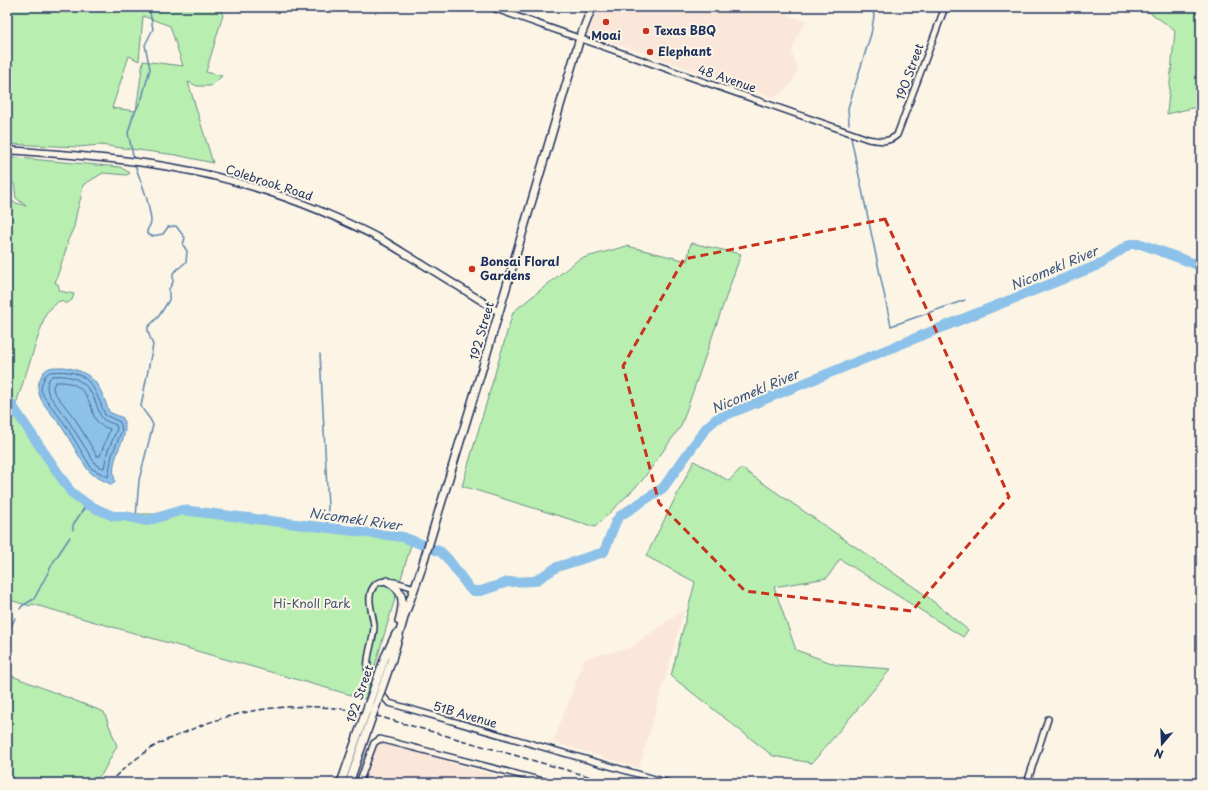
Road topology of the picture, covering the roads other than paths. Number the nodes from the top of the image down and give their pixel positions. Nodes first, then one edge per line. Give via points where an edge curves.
1 (490, 7) edge
2 (592, 7) edge
3 (945, 7) edge
4 (580, 38) junction
5 (891, 141) joint
6 (7, 150) edge
7 (499, 312) junction
8 (387, 581) junction
9 (415, 588) junction
10 (405, 614) junction
11 (393, 640) junction
12 (388, 658) junction
13 (1048, 719) dead end
14 (341, 783) edge
15 (348, 783) edge
16 (359, 783) edge
17 (550, 783) edge
18 (669, 783) edge
19 (1027, 783) edge

1 - 4 street, 48 Avenue
2 - 4 main road, 192 Street
3 - 5 street, 190 Street via 902,125 897,136
4 - 5 street, 48 Avenue via 868,139
4 - 7 main road, 192 Street
6 - 7 street, Colebrook Road via 126,160 243,183 306,205 387,243
7 - 9 main road, 192 Street
8 - 9 street
8 - 11 main road via 397,586 401,594 401,612
8 - 18 street, 51B Avenue via 376,584 370,592 374,628 368,673 389,703
9 - 10 main road, 192 Street
10 - 11 main road, 192 Street
10 - 12 main road, 192 Street
11 - 12 main road, 192 Street
12 - 14 main road, 192 Street, bridge
12 - 15 main road, 192 Street, bridge
13 - 19 street
16 - 17 street via 374,743 380,739

